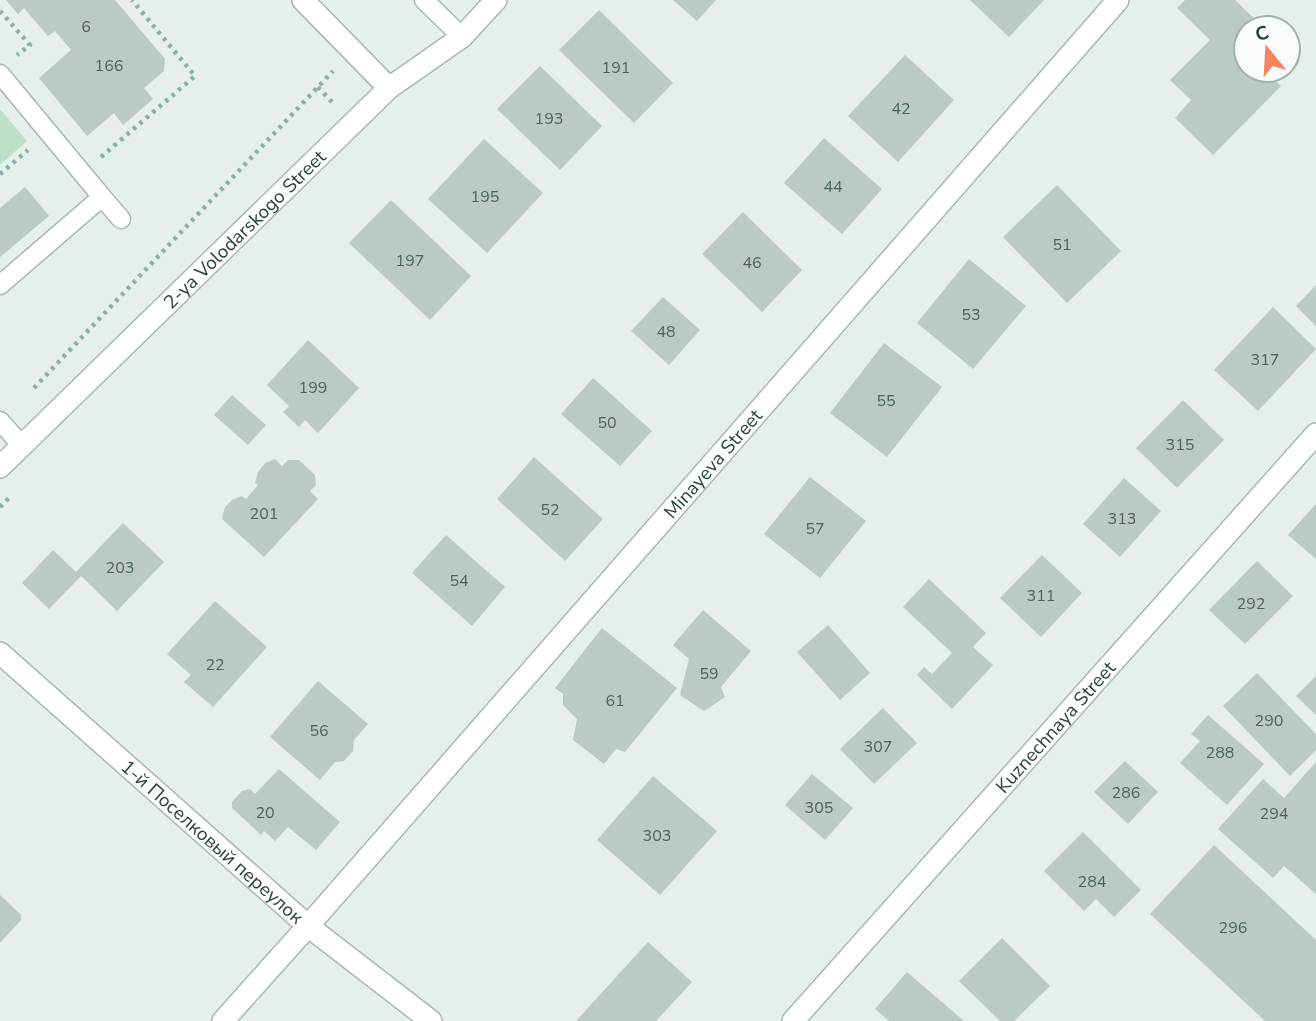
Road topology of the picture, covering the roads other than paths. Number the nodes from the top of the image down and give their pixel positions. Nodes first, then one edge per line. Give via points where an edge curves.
1 (303, 0) edge
2 (424, 0) edge
3 (496, 0) edge
4 (1118, 0) edge
5 (462, 37) junction
6 (0, 74) edge
7 (389, 88) junction
8 (102, 197) junction
9 (121, 219) dead end
10 (0, 285) edge
11 (1, 422) edge
12 (1316, 434) edge
13 (22, 446) junction
14 (0, 467) edge
15 (0, 653) edge
16 (308, 926) junction
17 (223, 1021) edge
18 (431, 1021) edge
19 (793, 1021) edge

1 - 7 street
2 - 5 lane
3 - 5 street, 2-ya Volodarskogo Street
4 - 16 street, Minayeva Street
5 - 7 street, 2-ya Volodarskogo Street
6 - 8 lane
7 - 13 street, 2-ya Volodarskogo Street
8 - 9 lane
8 - 10 lane
11 - 13 lane
12 - 19 street, Kuznechnaya Street
13 - 14 street, 2-ya Volodarskogo Street
15 - 16 street, 1-й Поселковый переулок
16 - 17 street, Minayeva Street
16 - 18 street, 1-й Поселковый переулок

